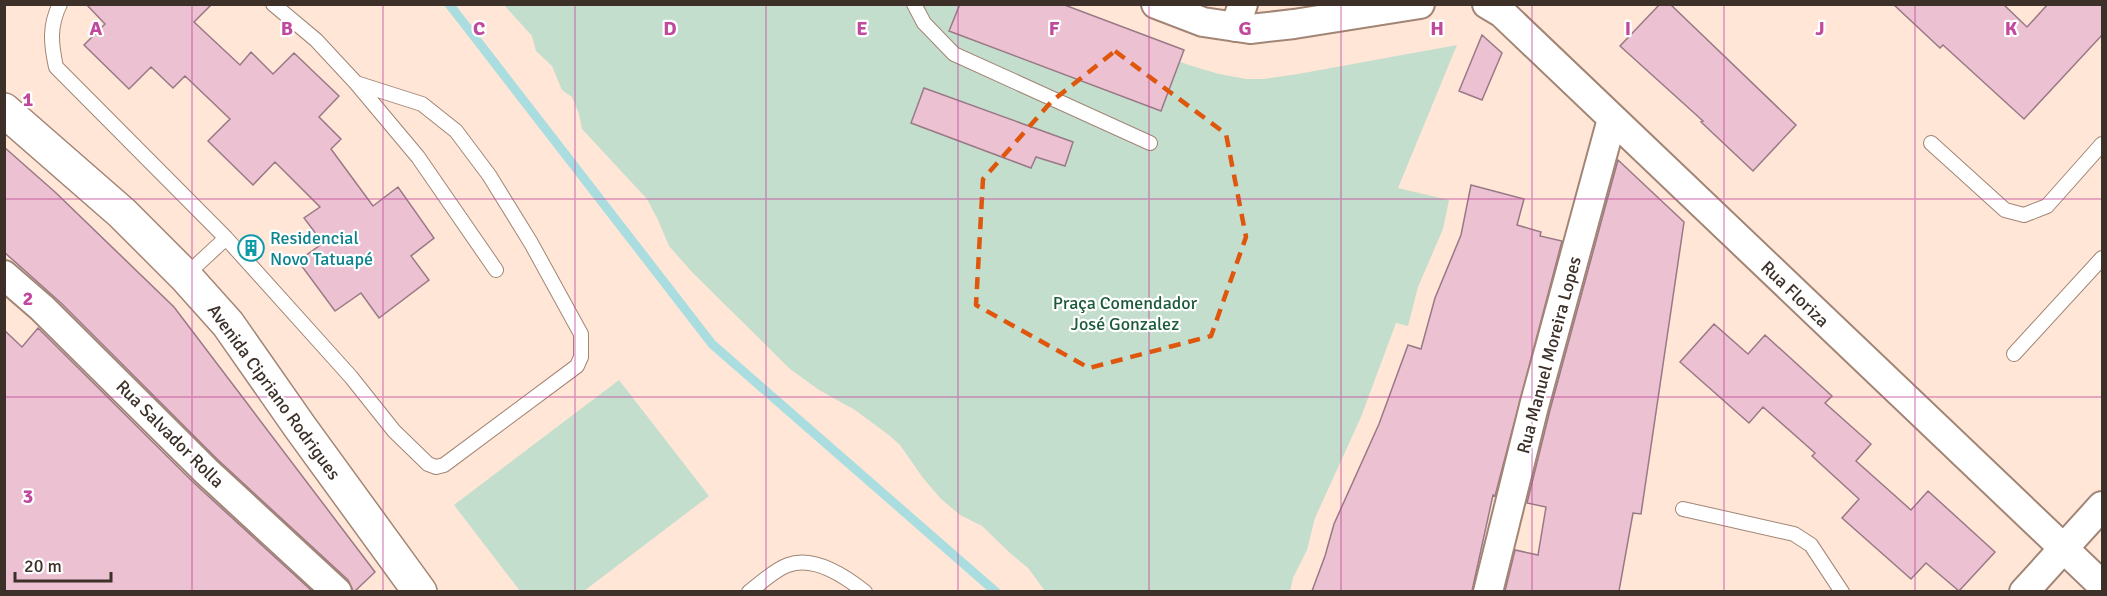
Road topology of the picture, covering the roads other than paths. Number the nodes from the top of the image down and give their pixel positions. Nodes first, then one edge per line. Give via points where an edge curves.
1 (60, 4) edge
2 (273, 4) edge
3 (914, 4) edge
4 (1156, 4) edge
5 (1420, 4) edge
6 (1487, 4) edge
7 (1239, 16) edge
8 (356, 83) junction
9 (4, 110) edge
10 (1612, 119) junction
11 (1150, 143) dead end
12 (1930, 143) dead end
13 (2103, 144) edge
14 (226, 238) junction
15 (2103, 258) edge
16 (496, 270) dead end
17 (4, 275) edge
18 (185, 276) junction
19 (2014, 354) dead end
20 (2103, 506) edge
21 (1683, 509) dead end
22 (2063, 549) junction
23 (2103, 585) edge
24 (337, 591) edge
25 (420, 591) edge
26 (749, 591) edge
27 (865, 591) edge
28 (1488, 591) edge
29 (1842, 591) edge
30 (2024, 591) edge

1 - 14 lane via 50,40 56,67
2 - 8 lane via 316,40
3 - 11 lane via 924,22 954,54
4 - 7 street via 1203,22
5 - 7 street via 1250,29
6 - 10 street, Rua Floriza via 1502,13
8 - 14 lane via 422,104 456,131 531,243 581,334 578,366 444,465 436,467 428,464 394,430
8 - 16 lane via 418,157
9 - 18 main road, Avenida Cipriano Rodrigues via 122,213
10 - 22 street, Rua Floriza
10 - 28 street, Rua Manuel Moreira Lopes
12 - 13 lane via 2005,210 2025,215 2047,206
14 - 18 lane
15 - 19 lane
17 - 24 street, Rua Salvador Rolla via 206,471
18 - 25 main road, Avenida Cipriano Rodrigues via 228,324
20 - 22 street
21 - 29 lane via 1794,534 1811,545
22 - 23 street, Rua Floriza
22 - 30 street
26 - 27 lane via 788,565 806,562 827,568

